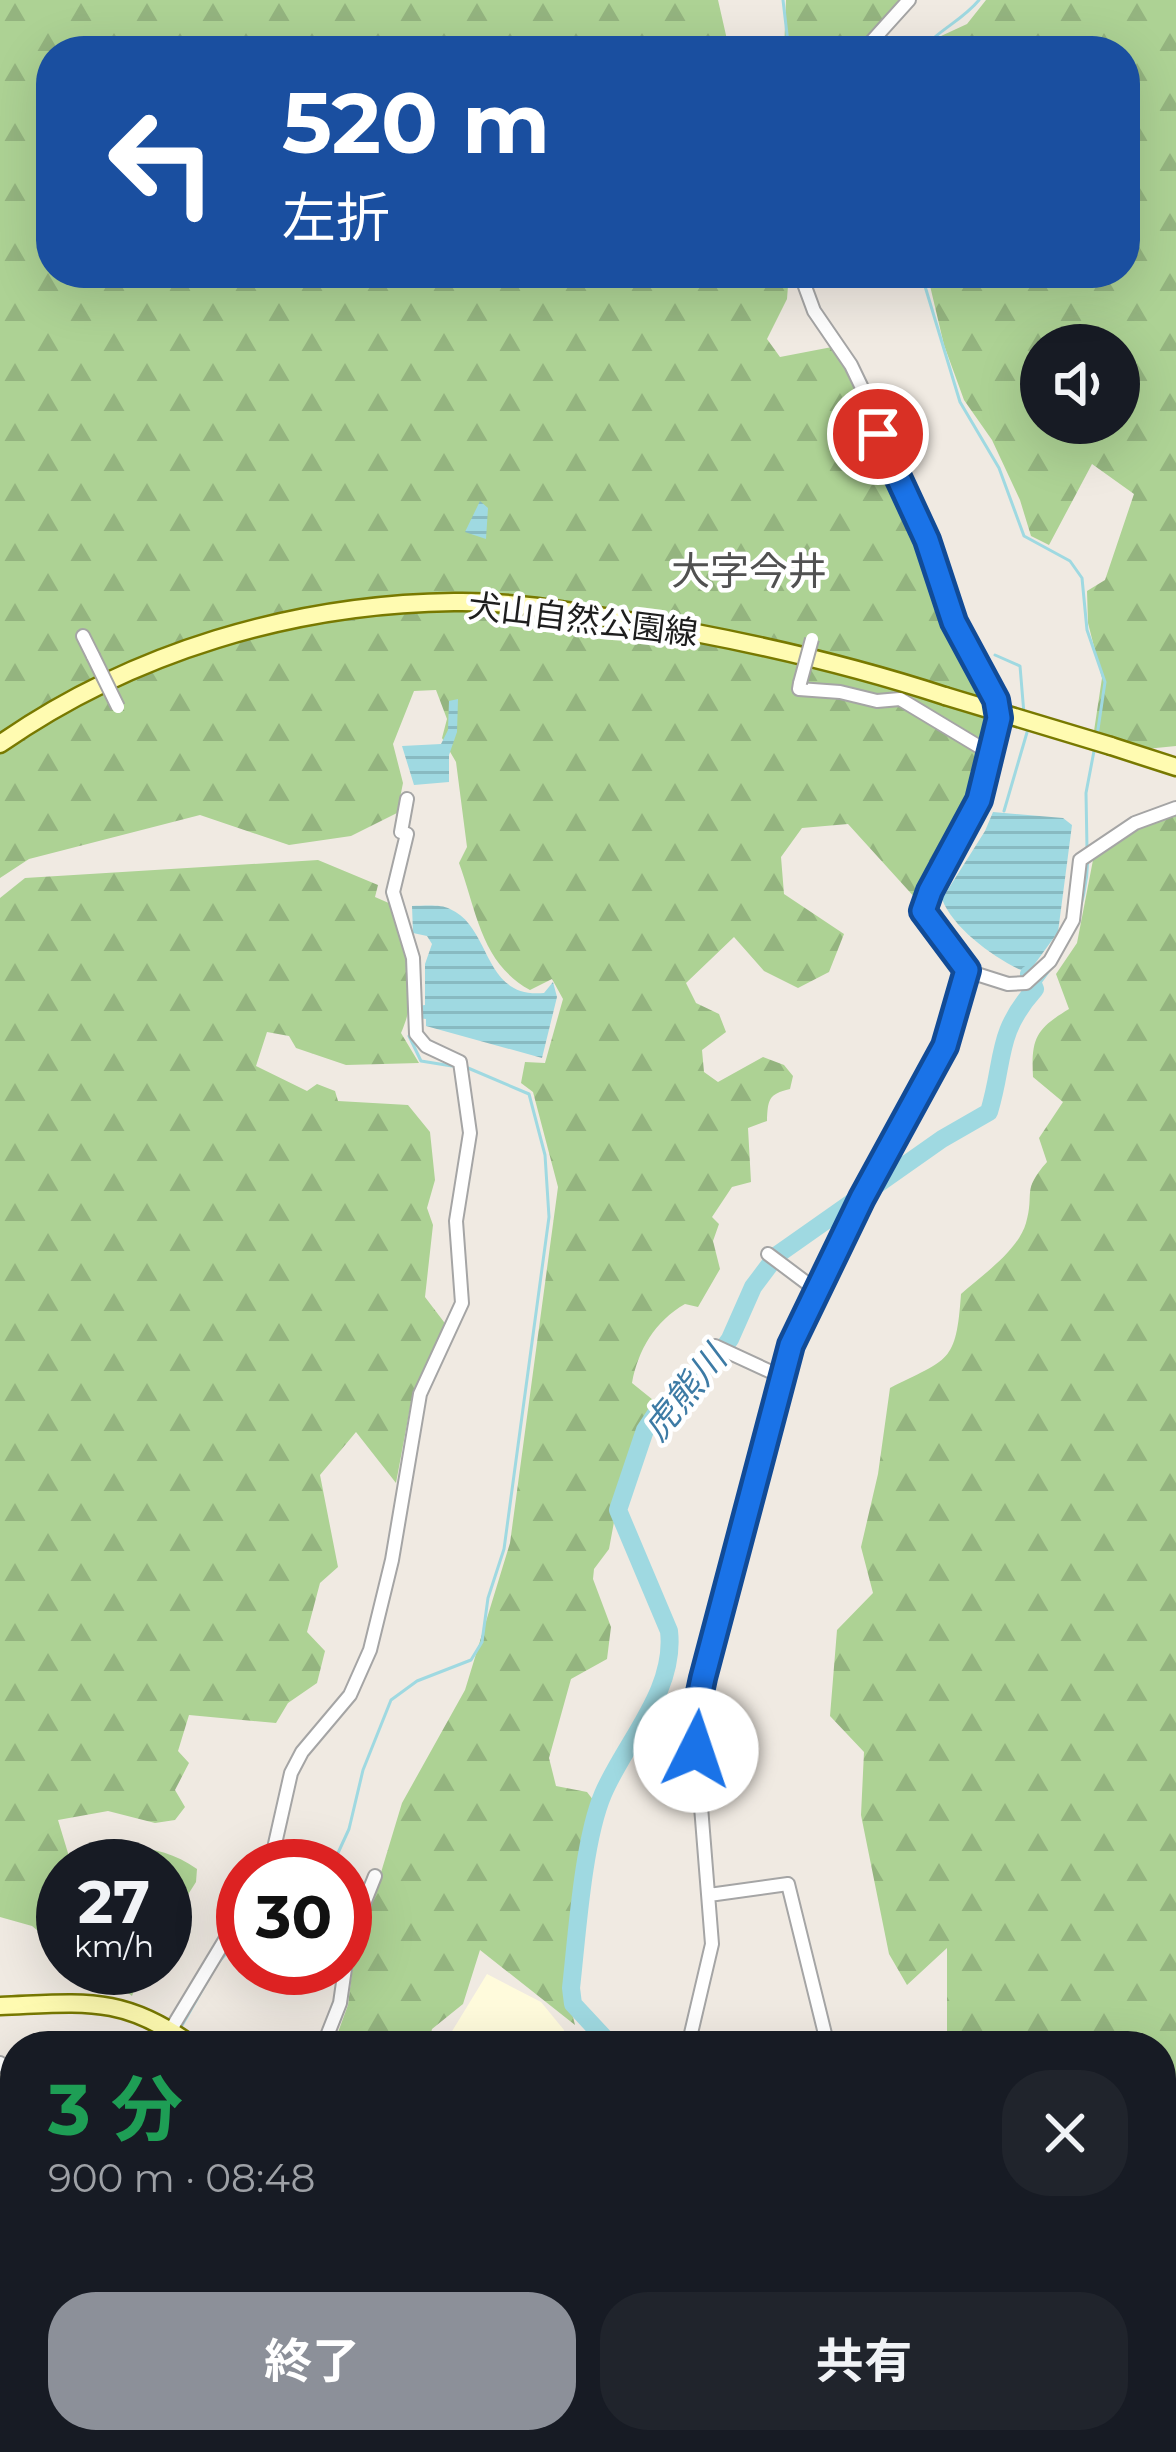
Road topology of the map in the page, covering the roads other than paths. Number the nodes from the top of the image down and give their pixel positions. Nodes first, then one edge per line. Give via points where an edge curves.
1 (909, 0) edge
2 (877, 36) edge
3 (806, 288) edge
4 (83, 636) dead end
5 (812, 639) dead end
6 (118, 706) dead end
7 (0, 744) edge
8 (992, 755) junction
9 (1176, 767) edge
10 (407, 799) dead end
11 (1176, 808) edge
12 (967, 970) junction
13 (768, 1254) dead end
14 (816, 1290) junction
15 (715, 1346) dead end
16 (782, 1377) junction
17 (276, 1839) edge
18 (375, 1876) dead end
19 (710, 1895) junction
20 (216, 1967) edge
21 (0, 2006) edge
22 (169, 2031) edge
23 (185, 2031) edge
24 (329, 2031) edge
25 (692, 2031) edge
26 (825, 2031) edge

1 - 2 street
3 - 8 street via 851,364 954,622 996,700
4 - 6 street, bridge
5 - 8 street, bridge via 799,689 900,699
7 - 9 main road, 犬山自然公園線, bridge via 119,674 182,649 282,622 450,602 547,608 799,655
8 - 12 street via 979,800 923,911
10 - 17 street via 393,892 413,958 416,1034 460,1062 470,1133 456,1221 464,1289 419,1394 370,1649 350,1695 298,1759
11 - 12 street via 1088,855 1073,920 1031,980 1008,984
12 - 14 street via 945,1046
13 - 14 street
14 - 16 street
15 - 16 street
16 - 19 street via 694,1720
18 - 24 street
19 - 25 street via 712,1944
19 - 26 street via 788,1884
20 - 23 street
21 - 22 main road via 123,2007

